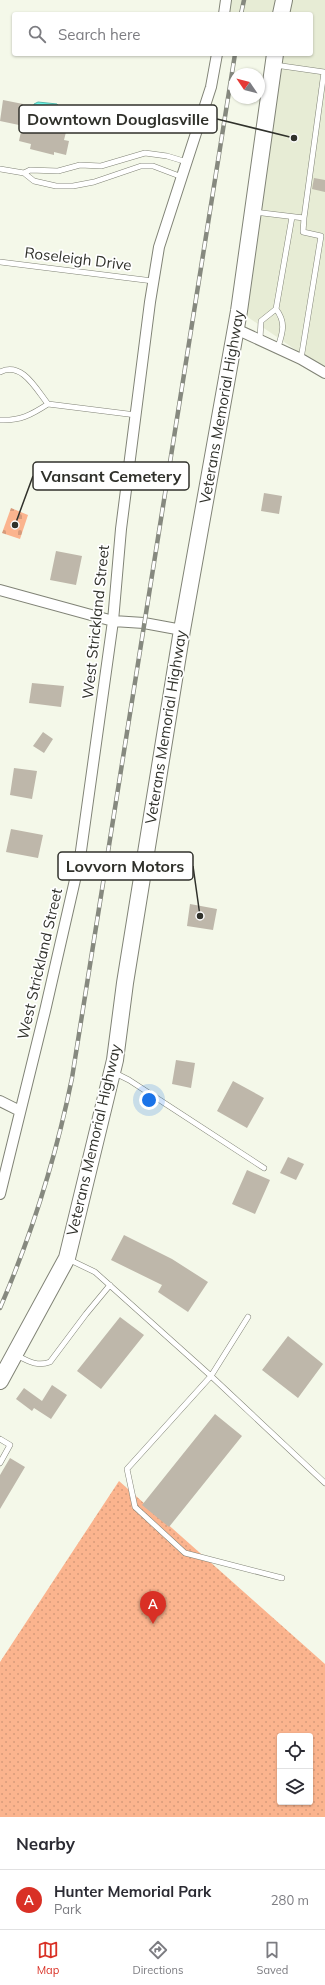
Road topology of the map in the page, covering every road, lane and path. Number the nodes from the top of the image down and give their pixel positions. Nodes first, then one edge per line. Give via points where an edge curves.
1 (226, 0) edge
2 (284, 0) edge
3 (224, 12) edge
4 (281, 12) edge
5 (217, 56) edge
6 (275, 59) edge
7 (324, 72) edge
8 (187, 162) junction
9 (0, 169) edge
10 (24, 173) junction
11 (182, 176) junction
12 (253, 212) junction
13 (292, 217) junction
14 (304, 218) junction
15 (323, 236) edge
16 (0, 262) edge
17 (153, 281) junction
18 (276, 309) junction
19 (236, 329) junction
20 (260, 339) junction
21 (278, 347) junction
22 (301, 359) junction
23 (0, 372) edge
24 (325, 373) edge
25 (48, 404) junction
26 (136, 415) junction
27 (0, 420) edge
28 (0, 590) edge
29 (113, 621) junction
30 (182, 630) junction
31 (112, 1072) junction
32 (0, 1101) edge
33 (20, 1111) junction
34 (264, 1168) dead end
35 (0, 1194) edge
36 (67, 1258) junction
37 (110, 1286) junction
38 (248, 1317) dead end
39 (15, 1355) junction
40 (211, 1376) junction
41 (0, 1381) edge
42 (0, 1439) edge
43 (0, 1463) edge
44 (325, 1483) edge
45 (282, 1578) dead end

1 - 3 street
2 - 4 main road
5 - 8 street, West Strickland Street via 211,87
6 - 7 lane
6 - 12 main road, Veterans Memorial Highway
7 - 14 lane
8 - 10 lane via 145,153 101,166 80,165 58,171 30,170
8 - 11 street, West Strickland Street
9 - 10 lane
10 - 11 lane via 34,181 56,186 94,182 141,166 153,166
11 - 17 street, West Strickland Street via 160,247
12 - 13 lane
12 - 19 main road, Veterans Memorial Highway
13 - 14 lane
13 - 18 lane
14 - 15 lane via 303,232
15 - 22 lane
16 - 17 lane, Roseleigh Drive
17 - 26 street, West Strickland Street
18 - 20 lane via 261,321
18 - 21 lane via 284,325
19 - 20 street
19 - 30 main road, Veterans Memorial Highway
20 - 21 street
21 - 22 street
22 - 24 street
23 - 25 lane via 11,368 20,372
25 - 26 lane
25 - 27 lane via 15,421
26 - 29 street, West Strickland Street via 121,529
28 - 29 street
29 - 30 street via 144,623
29 - 33 street, West Strickland Street via 80,858
30 - 31 main road, Veterans Memorial Highway
31 - 34 lane via 129,1080
31 - 36 main road, Veterans Memorial Highway
32 - 33 street
33 - 35 street, West Strickland Street
36 - 37 lane via 96,1272
36 - 39 main road, Veterans Memorial Highway
37 - 39 lane via 50,1362 42,1365 30,1363
37 - 40 lane
38 - 40 lane
39 - 41 main road, Veterans Memorial Highway
40 - 44 lane
40 - 45 lane via 127,1469 135,1507 185,1553
42 - 43 lane via 10,1446

